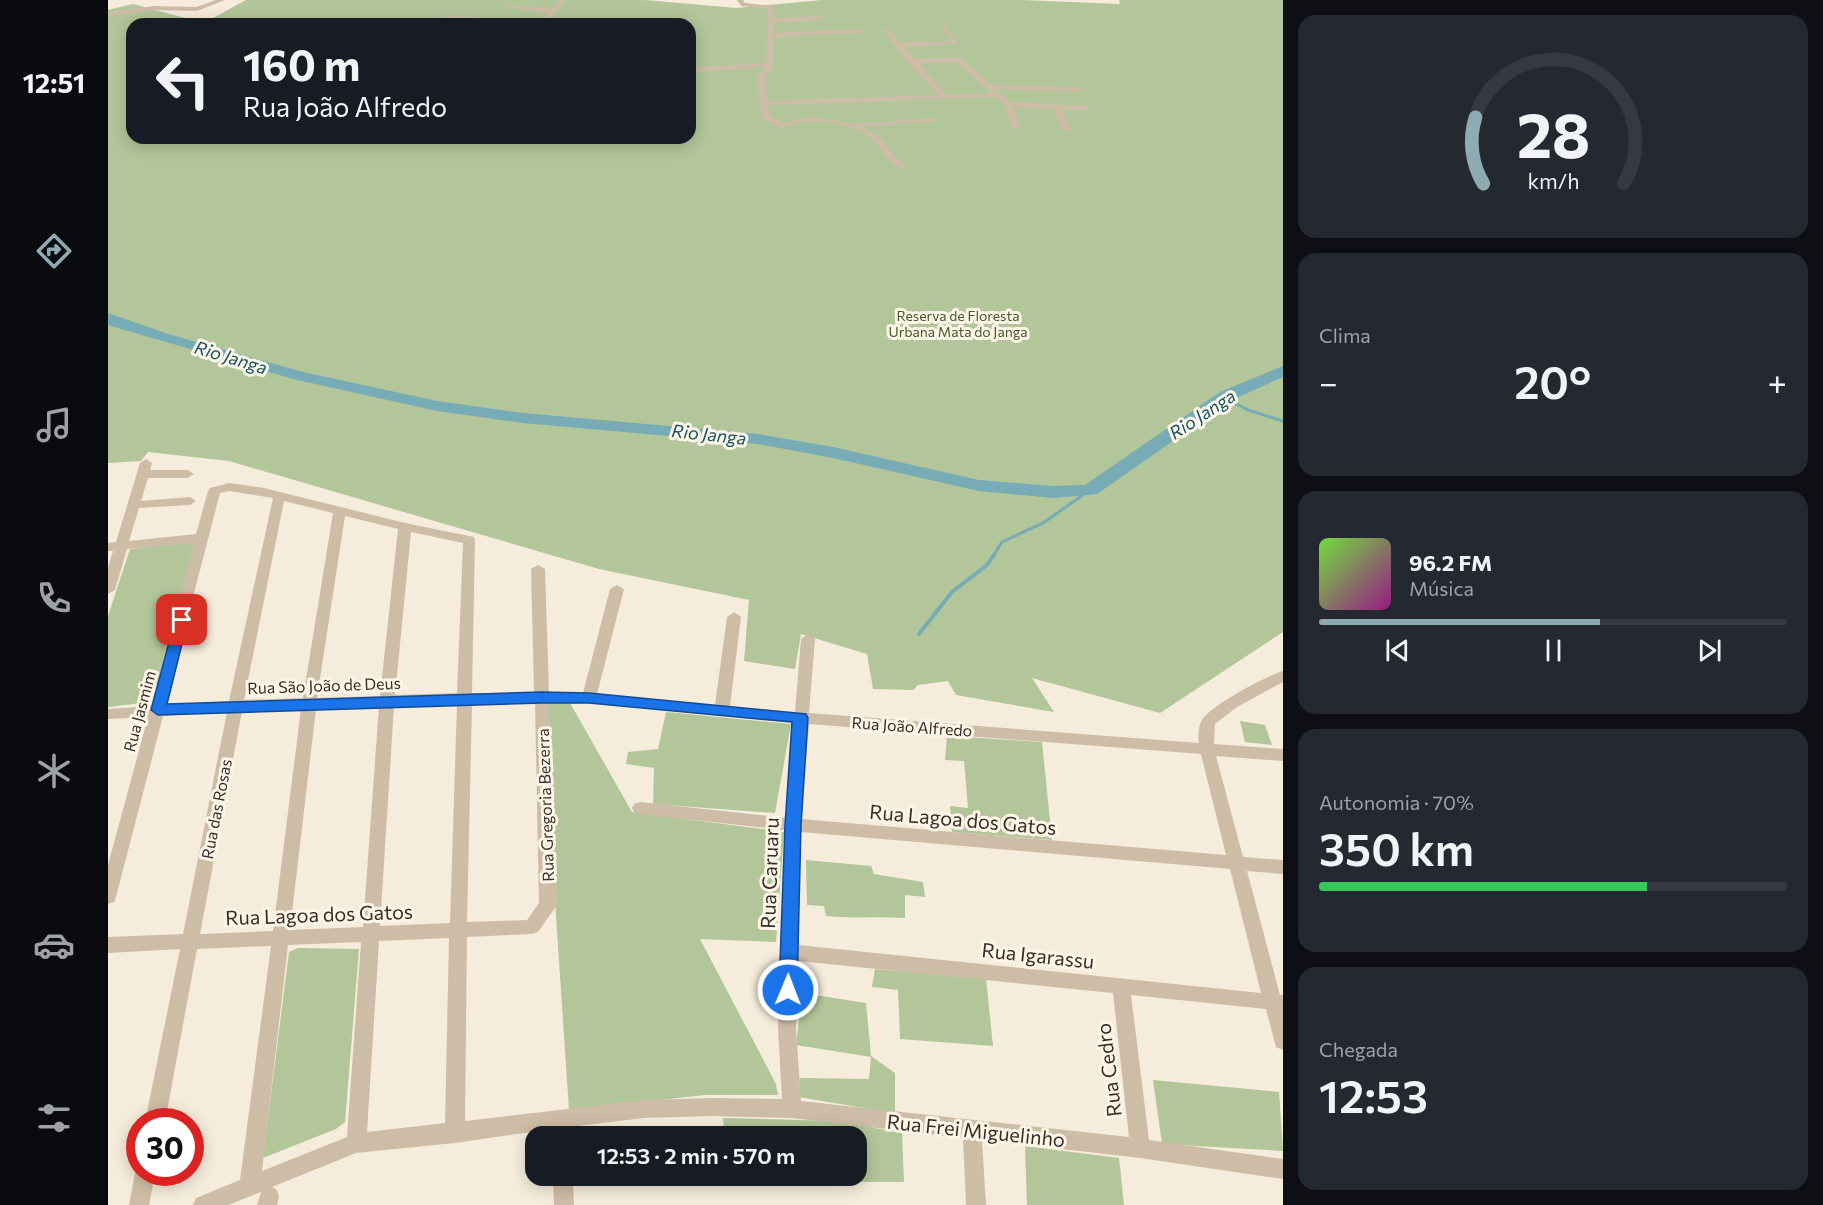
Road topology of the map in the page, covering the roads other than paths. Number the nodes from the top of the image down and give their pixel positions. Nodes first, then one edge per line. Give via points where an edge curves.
1 (222, 0) edge
2 (562, 0) edge
3 (740, 0) edge
4 (509, 7) dead end
5 (553, 10) junction
6 (108, 14) edge
7 (445, 17) dead end
8 (459, 18) edge
9 (547, 18) edge
10 (821, 18) dead end
11 (770, 20) junction
12 (944, 25) dead end
13 (886, 30) dead end
14 (860, 32) dead end
15 (770, 35) junction
16 (898, 45) junction
17 (911, 61) junction
18 (769, 65) junction
19 (696, 70) edge
20 (989, 86) junction
21 (1079, 90) dead end
22 (1000, 94) junction
23 (943, 95) junction
24 (763, 103) junction
25 (1008, 104) junction
26 (1058, 107) junction
27 (1087, 108) dead end
28 (932, 120) dead end
29 (854, 125) junction
30 (1016, 127) dead end
31 (1066, 129) dead end
32 (904, 167) dead end
33 (188, 474) dead end
34 (279, 497) junction
35 (190, 501) dead end
36 (134, 505) junction
37 (339, 512) junction
38 (405, 527) junction
39 (201, 538) junction
40 (122, 545) junction
41 (108, 547) edge
42 (538, 569) dead end
43 (617, 589) dead end
44 (108, 590) edge
45 (734, 617) dead end
46 (808, 639) dead end
47 (1283, 676) edge
48 (542, 697) junction
49 (465, 698) junction
50 (589, 698) junction
51 (387, 701) junction
52 (309, 704) junction
53 (236, 706) junction
54 (158, 710) junction
55 (722, 710) junction
56 (109, 718) edge
57 (800, 718) junction
58 (1207, 749) junction
59 (1283, 755) edge
60 (640, 808) dead end
61 (793, 825) junction
62 (1235, 862) junction
63 (1283, 867) edge
64 (108, 897) edge
65 (532, 927) joint
66 (458, 930) junction
67 (369, 932) junction
68 (279, 936) junction
69 (190, 941) junction
70 (108, 945) edge
71 (789, 952) junction
72 (1120, 987) junction
73 (1278, 1003) edge
74 (1283, 1041) edge
75 (158, 1108) edge
76 (792, 1109) junction
77 (570, 1126) edge
78 (972, 1129) junction
79 (525, 1130) edge
80 (455, 1133) junction
81 (356, 1143) junction
82 (1140, 1148) junction
83 (1283, 1169) edge
84 (250, 1184) junction
85 (143, 1186) edge
86 (563, 1186) edge
87 (139, 1205) edge
88 (203, 1205) edge
89 (564, 1205) edge
90 (976, 1205) edge

1 - 6 street via 197,9 154,8
2 - 5 street
3 - 11 street via 743,5 771,8
4 - 5 street
5 - 9 street
7 - 8 street
10 - 11 street
11 - 15 street
12 - 16 street via 956,42
13 - 16 street
14 - 15 street
15 - 18 street
16 - 17 street
17 - 20 street via 959,60
17 - 23 street
18 - 19 street
18 - 24 street via 760,77
20 - 21 street
20 - 22 street
22 - 23 street
22 - 25 street
23 - 24 street
24 - 29 street via 765,116 782,126 804,120
25 - 26 street
25 - 30 street
26 - 27 street
26 - 31 street
28 - 29 street
29 - 32 street via 875,137 881,149
33 - 36 street via 144,469
34 - 37 street
34 - 39 street, Rua Jasmim via 229,487 217,489
34 - 53 street, Rua das Rosas
35 - 36 street
36 - 40 street
37 - 38 street
37 - 52 street
38 - 49 street via 469,540
38 - 51 street
39 - 40 street
39 - 54 street, Rua Jasmim
40 - 41 street
40 - 44 street
42 - 48 street, Rua Gregoria Bezerra
43 - 50 street
45 - 55 street
46 - 57 street, Rua Caruaru
47 - 58 street via 1210,720 1205,731
48 - 49 street, Rua São João de Deus
48 - 50 street, Rua João Alfredo
48 - 65 street, Rua Gregoria Bezerra via 548,905
49 - 51 street, Rua São João de Deus
49 - 66 street
50 - 55 street, Rua João Alfredo
51 - 52 street, Rua São João de Deus
51 - 67 street
52 - 53 street, Rua São João de Deus
52 - 68 street
53 - 54 street, Rua São João de Deus
53 - 69 street, Rua das Rosas
54 - 56 street, Rua São João de Deus
54 - 64 street, Rua Jasmim
55 - 57 street, Rua João Alfredo
57 - 58 street, Rua João Alfredo
57 - 61 street, Rua Caruaru
58 - 59 street, Rua João Alfredo
58 - 62 street
60 - 61 street, Rua Lagoa dos Gatos
61 - 62 street, Rua Lagoa dos Gatos
61 - 71 street, Rua Caruaru
62 - 63 street, Rua Lagoa dos Gatos
62 - 73 street
65 - 66 street, Rua Lagoa dos Gatos
66 - 67 street, Rua Lagoa dos Gatos
66 - 80 street
67 - 68 street, Rua Lagoa dos Gatos
67 - 81 street
68 - 69 street, Rua Lagoa dos Gatos
68 - 84 street
69 - 70 street, Rua Lagoa dos Gatos
69 - 75 street, Rua das Rosas
71 - 72 street, Rua Igarassu
71 - 76 street, Rua Caruaru via 787,1029
72 - 73 street, Rua Igarassu
72 - 82 street, Rua Cedro
73 - 74 street
76 - 77 street, Rua Frei Miguelinho via 642,1109
76 - 78 street, Rua Frei Miguelinho
78 - 82 street, Rua Frei Miguelinho
78 - 90 street
79 - 80 street, Rua Frei Miguelinho
80 - 81 street, Rua Frei Miguelinho
81 - 84 street, Rua Frei Miguelinho
82 - 83 street, Rua Frei Miguelinho
84 - 88 street, Rua Frei Miguelinho
85 - 87 street
86 - 89 street

